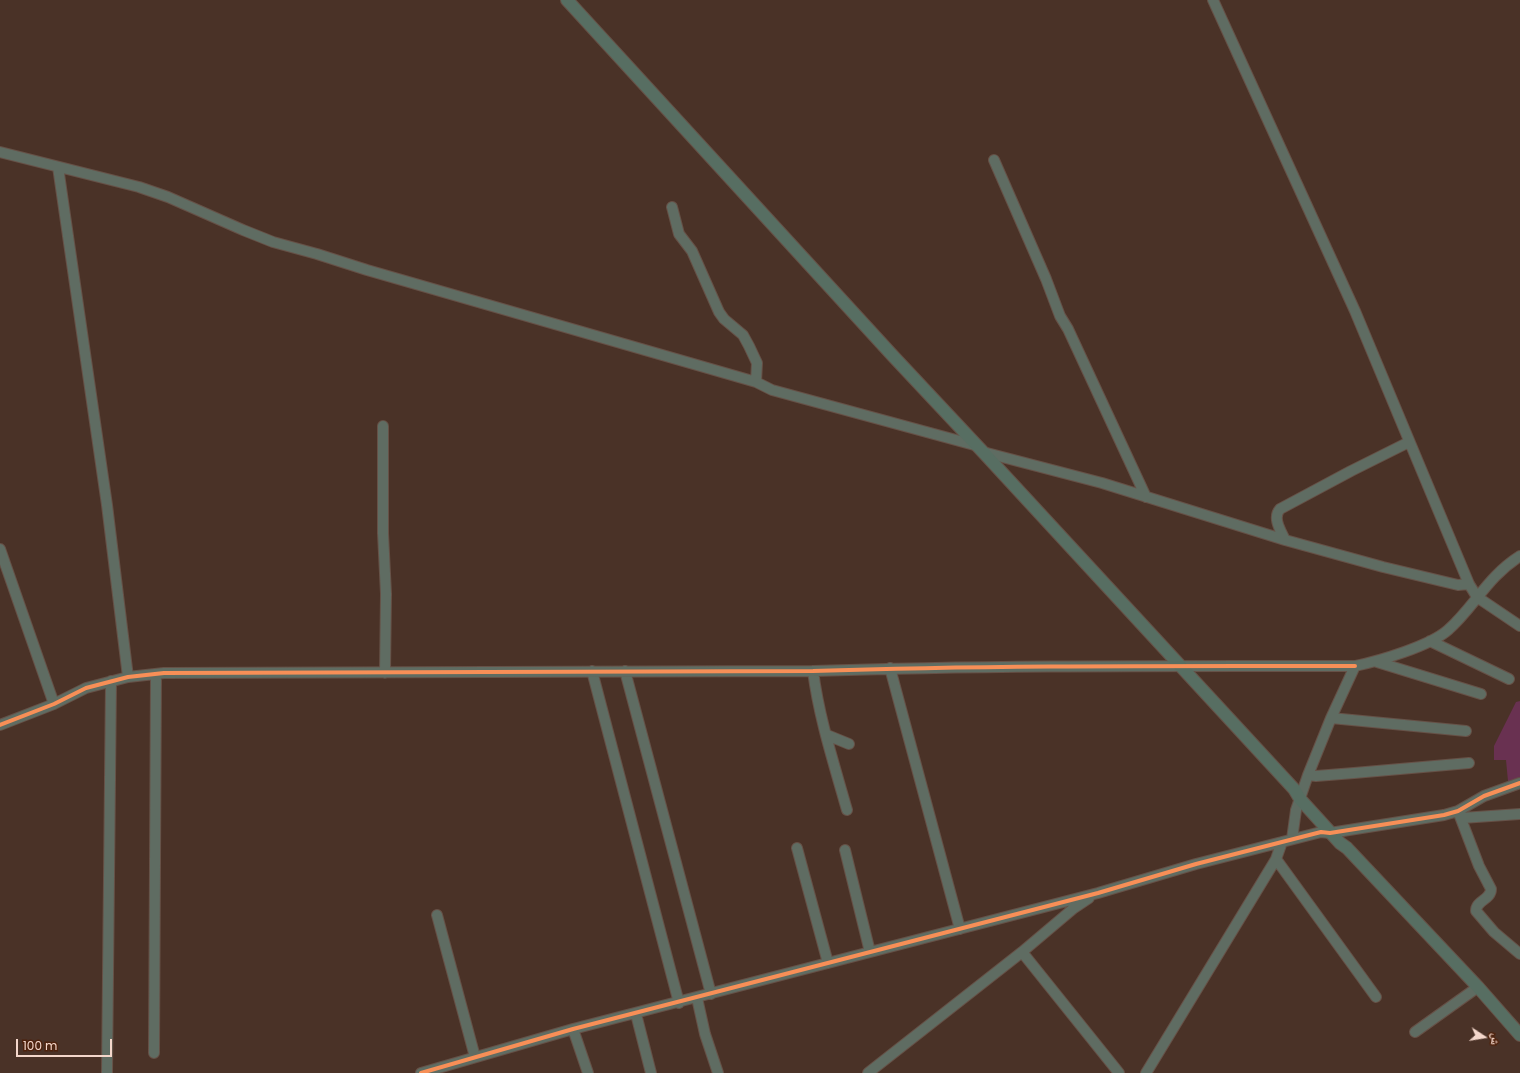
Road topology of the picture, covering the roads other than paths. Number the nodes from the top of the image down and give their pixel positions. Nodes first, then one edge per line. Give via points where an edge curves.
1 (567, 0) edge
2 (1213, 0) edge
3 (0, 152) edge
4 (994, 160) dead end
5 (58, 167) junction
6 (672, 207) dead end
7 (756, 382) junction
8 (383, 426) dead end
9 (1409, 442) junction
10 (981, 449) junction
11 (1146, 497) junction
12 (1286, 540) junction
13 (0, 549) edge
14 (1520, 556) edge
15 (1469, 584) junction
16 (1477, 597) junction
17 (1520, 626) edge
18 (1430, 641) junction
19 (1377, 662) junction
20 (1180, 665) junction
21 (1355, 666) junction
22 (890, 668) junction
23 (592, 671) junction
24 (625, 671) junction
25 (813, 671) junction
26 (385, 673) junction
27 (156, 674) junction
28 (128, 677) junction
29 (1509, 679) dead end
30 (111, 681) junction
31 (1481, 694) dead end
32 (54, 704) junction
33 (1332, 718) junction
34 (0, 725) edge
35 (1466, 731) dead end
36 (827, 735) junction
37 (849, 744) dead end
38 (1469, 763) dead end
39 (1308, 775) junction
40 (1520, 783) edge
41 (1298, 794) junction
42 (847, 810) dead end
43 (1460, 814) junction
44 (1520, 814) edge
45 (1328, 829) junction
46 (1287, 841) junction
47 (797, 848) dead end
48 (845, 850) dead end
49 (1276, 859) junction
50 (1098, 893) junction
51 (438, 915) dead end
52 (960, 929) junction
53 (870, 952) junction
54 (1022, 952) junction
55 (1520, 954) edge
56 (828, 963) junction
57 (1478, 987) junction
58 (711, 994) junction
59 (1376, 996) dead end
60 (697, 998) junction
61 (679, 1002) junction
62 (636, 1014) junction
63 (573, 1029) junction
64 (1415, 1032) dead end
65 (1520, 1035) edge
66 (154, 1053) dead end
67 (475, 1057) junction
68 (107, 1073) edge
69 (421, 1073) edge
70 (588, 1073) edge
71 (651, 1073) edge
72 (718, 1073) edge
73 (868, 1073) edge
74 (1119, 1073) edge
75 (1146, 1073) edge

1 - 10 main road
2 - 9 street via 1354,311
3 - 5 street
4 - 11 street via 1060,316
5 - 7 street via 139,187 168,197 273,242
5 - 28 street via 107,505
6 - 7 street via 679,234 692,251 719,312 743,335 749,346 757,363
7 - 10 street via 772,390
8 - 26 street
9 - 12 street via 1280,509 1277,519 1279,529
9 - 15 street
10 - 11 street
10 - 20 main road
11 - 12 street
12 - 15 street via 1383,567 1458,585
13 - 32 street
14 - 16 street via 1502,568
15 - 16 street
16 - 17 street
16 - 18 street via 1447,631
18 - 19 street
18 - 29 street
19 - 21 street
19 - 31 street
20 - 21 street
20 - 22 street
20 - 41 main road
21 - 33 street
22 - 25 street
22 - 52 street
23 - 24 street
23 - 26 street
23 - 61 street
24 - 25 street
24 - 58 street
25 - 36 street
26 - 27 street
27 - 28 street
27 - 66 street
28 - 30 street
30 - 32 street via 86,688
30 - 68 street
32 - 34 street
33 - 35 street
33 - 39 street
36 - 37 street
36 - 42 street
38 - 39 street
39 - 41 street
40 - 43 street via 1484,796
41 - 45 main road
41 - 46 street
43 - 44 street
43 - 45 street
43 - 55 street via 1491,893 1478,904 1476,911 1494,932
45 - 46 street
45 - 57 main road via 1344,840 1347,848
46 - 49 street
46 - 50 street
47 - 56 street
48 - 53 street
49 - 59 street
49 - 75 street
50 - 52 street
50 - 54 street via 1074,908
51 - 67 street
52 - 53 street
53 - 56 street
54 - 73 street
54 - 74 street
56 - 58 street
57 - 64 street
57 - 65 main road
58 - 60 street
60 - 61 street
60 - 72 street via 705,1034
61 - 62 street
62 - 63 street
62 - 71 street
63 - 67 street
63 - 70 street
67 - 69 street

